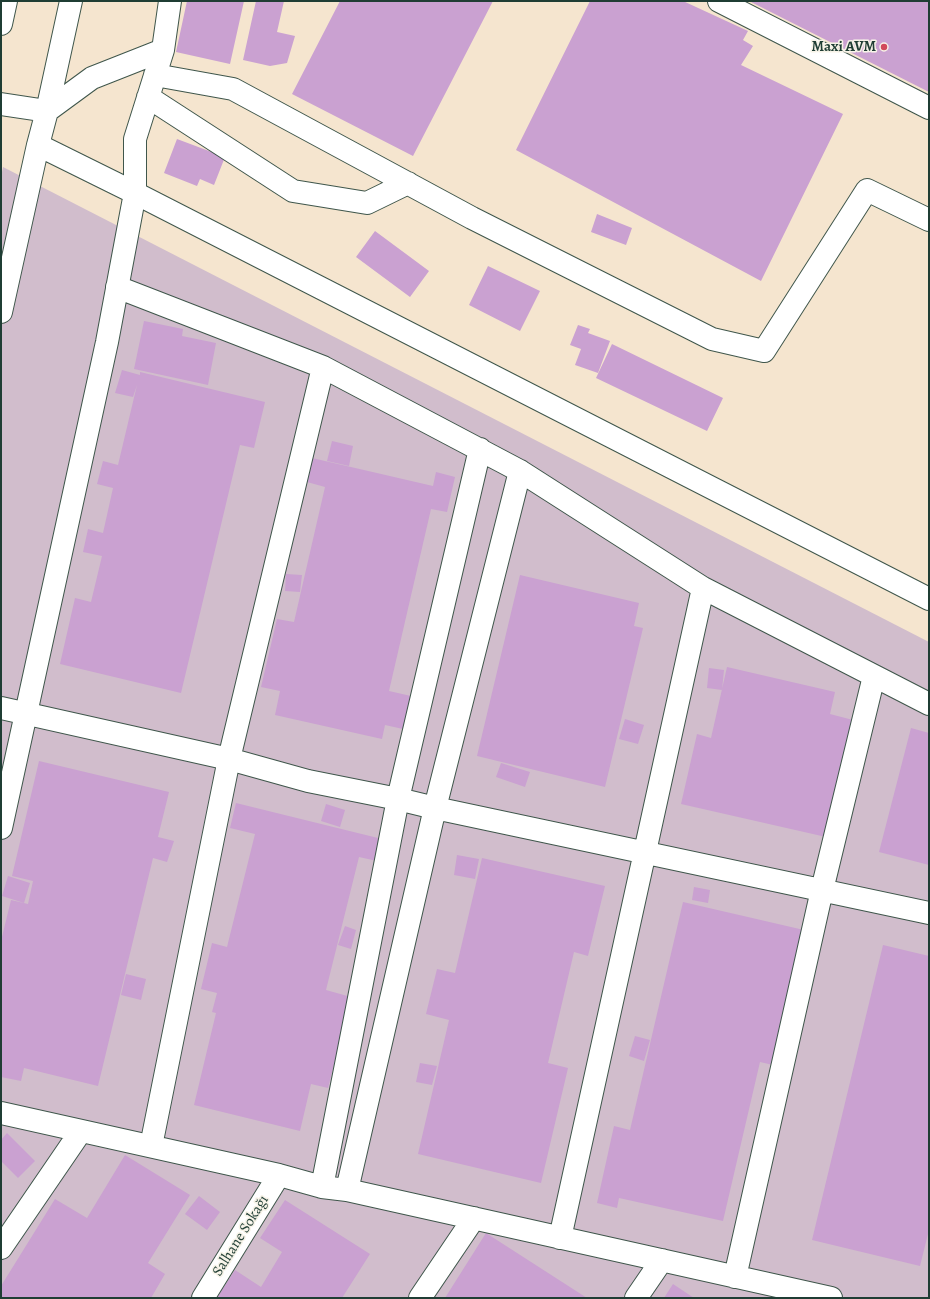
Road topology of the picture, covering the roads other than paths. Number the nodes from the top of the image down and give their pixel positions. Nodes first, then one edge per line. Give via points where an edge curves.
1 (6, 1) edge
2 (71, 1) edge
3 (170, 1) edge
4 (720, 1) edge
5 (1, 24) edge
6 (163, 50) junction
7 (155, 75) junction
8 (148, 97) junction
9 (1, 104) edge
10 (929, 108) edge
11 (47, 111) junction
12 (38, 146) junction
13 (408, 183) junction
14 (135, 193) junction
15 (929, 220) edge
16 (117, 287) junction
17 (1, 312) edge
18 (323, 367) junction
19 (480, 449) junction
20 (520, 471) junction
21 (703, 588) junction
22 (929, 599) edge
23 (874, 676) junction
24 (929, 704) edge
25 (1, 708) edge
26 (26, 713) junction
27 (229, 759) junction
28 (398, 799) junction
29 (435, 808) junction
30 (1, 828) edge
31 (644, 853) junction
32 (822, 890) junction
33 (929, 913) edge
34 (1, 1113) edge
35 (81, 1131) junction
36 (152, 1146) junction
37 (279, 1175) junction
38 (322, 1187) junction
39 (347, 1190) junction
40 (474, 1218) junction
41 (560, 1238) junction
42 (1, 1248) edge
43 (662, 1260) junction
44 (735, 1277) junction
45 (203, 1298) edge
46 (420, 1298) edge
47 (636, 1298) edge
48 (831, 1298) edge

1 - 5 main road
2 - 11 main road
3 - 6 main road
4 - 10 main road
6 - 7 main road
6 - 11 main road via 92,78
7 - 8 main road
7 - 13 main road via 233,89
8 - 13 main road via 292,191 367,203
8 - 14 main road via 135,139
9 - 11 main road
11 - 12 main road
12 - 14 main road
12 - 17 main road
13 - 15 main road via 712,339 764,351 867,190
14 - 16 main road
14 - 22 main road
16 - 18 main road
16 - 26 main road via 108,342
18 - 19 main road
18 - 27 main road
19 - 20 main road
19 - 28 main road
20 - 21 main road
20 - 29 main road
21 - 23 main road
21 - 31 main road
23 - 24 main road
23 - 32 main road
25 - 26 main road
26 - 27 main road
26 - 30 main road
27 - 28 main road via 308,781
27 - 36 main road
28 - 29 main road
28 - 38 main road
29 - 31 main road
29 - 39 main road
31 - 32 main road
31 - 41 main road
32 - 33 main road
32 - 44 main road
34 - 35 main road
35 - 36 main road
35 - 42 main road
36 - 37 main road
37 - 38 main road
37 - 45 main road, Salhane Sokağı
38 - 39 main road
39 - 40 main road
40 - 41 main road
40 - 46 main road
41 - 43 main road
43 - 44 main road
43 - 47 main road
44 - 48 main road

